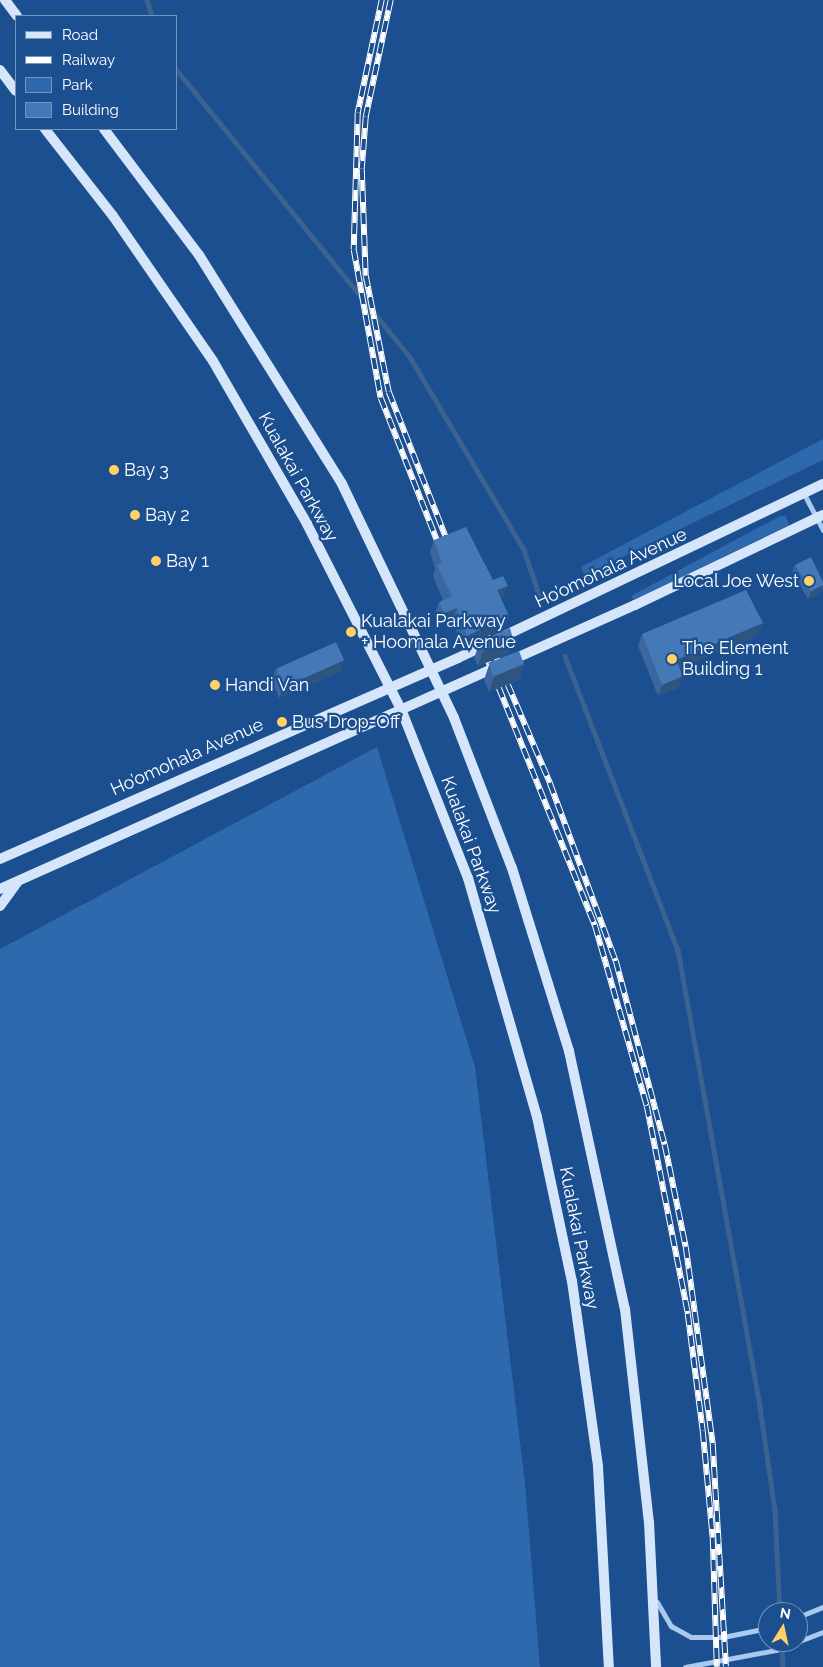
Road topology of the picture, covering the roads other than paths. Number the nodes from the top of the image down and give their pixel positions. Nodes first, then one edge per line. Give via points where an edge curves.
1 (5, 0) edge
2 (16, 15) edge
3 (0, 70) edge
4 (15, 90) edge
5 (46, 130) edge
6 (105, 130) edge
7 (823, 484) edge
8 (804, 494) junction
9 (820, 516) edge
10 (823, 530) edge
11 (431, 669) junction
12 (390, 685) junction
13 (441, 692) junction
14 (401, 709) junction
15 (18, 851) junction
16 (0, 853) edge
17 (0, 859) edge
18 (21, 880) junction
19 (0, 890) edge
20 (0, 906) edge
21 (654, 1583) junction
22 (823, 1606) edge
23 (808, 1613) edge
24 (758, 1630) edge
25 (823, 1632) edge
26 (610, 1667) edge
27 (656, 1667) edge
28 (685, 1667) edge

1 - 2 main road
3 - 4 main road
5 - 12 main road, Kualakai Parkway via 113,216 214,361 307,524
6 - 11 main road, Kualakai Parkway via 199,255 296,404 375,546
7 - 8 main road, Ho’omohala Avenue
8 - 9 street
8 - 11 main road, Ho’omohala Avenue
9 - 10 street
9 - 13 main road
11 - 12 main road, Ho’omohala Avenue
11 - 13 main road, Kualakai Parkway
12 - 14 main road, Kualakai Parkway
12 - 15 main road, Ho’omohala Avenue
13 - 14 main road
13 - 21 main road, Kualakai Parkway via 512,868 569,1051 624,1309
14 - 18 main road
14 - 26 main road, Kualakai Parkway via 478,908 522,1057 558,1210 597,1458
15 - 16 main road
15 - 17 main road, Ho’omohala Avenue
18 - 19 main road
18 - 20 main road
21 - 24 street via 659,1608 671,1626 687,1636 711,1638
21 - 27 main road, Kualakai Parkway
22 - 23 street
25 - 28 street via 776,1650

